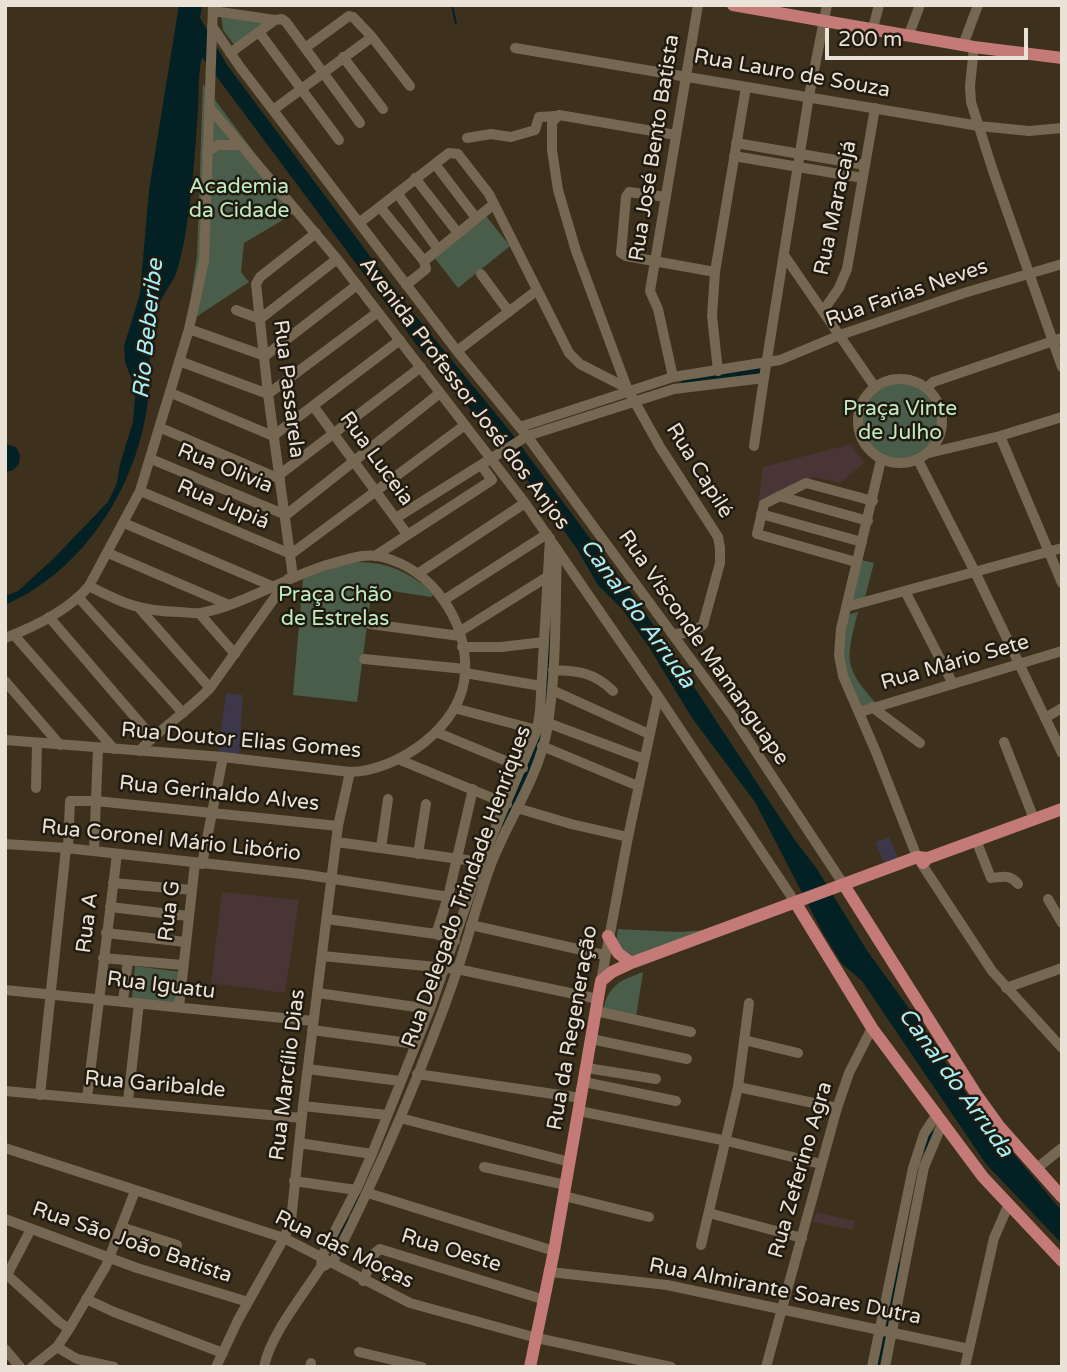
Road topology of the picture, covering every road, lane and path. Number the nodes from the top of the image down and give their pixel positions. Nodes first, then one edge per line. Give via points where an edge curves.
1 (698, 5) edge
2 (733, 5) edge
3 (827, 5) edge
4 (879, 5) edge
5 (919, 5) edge
6 (978, 5) edge
7 (213, 8) edge
8 (766, 8) edge
9 (275, 20) junction
10 (822, 21) junction
11 (873, 29) junction
12 (212, 31) junction
13 (259, 32) junction
14 (909, 34) junction
15 (372, 37) junction
16 (968, 46) junction
17 (305, 48) junction
18 (515, 48) dead end
19 (230, 53) junction
20 (342, 57) junction
21 (1062, 58) edge
22 (322, 72) junction
23 (686, 76) junction
24 (410, 86) dead end
25 (746, 87) junction
26 (301, 88) junction
27 (809, 96) junction
28 (209, 104) junction
29 (875, 108) junction
30 (383, 109) dead end
31 (273, 110) junction
32 (557, 115) junction
33 (360, 124) dead end
34 (979, 126) junction
35 (1062, 128) edge
36 (676, 135) junction
37 (467, 138) dead end
38 (339, 140) dead end
39 (736, 143) junction
40 (239, 145) junction
41 (208, 152) junction
42 (801, 154) junction
43 (734, 156) junction
44 (435, 164) junction
45 (865, 165) junction
46 (799, 167) junction
47 (415, 178) junction
48 (863, 178) junction
49 (397, 193) junction
50 (666, 197) junction
51 (494, 204) junction
52 (380, 206) junction
53 (476, 218) junction
54 (359, 223) junction
55 (316, 233) junction
56 (458, 233) junction
57 (438, 249) junction
58 (784, 256) junction
59 (337, 259) junction
60 (424, 261) junction
61 (655, 261) junction
62 (1062, 264) edge
63 (715, 272) junction
64 (481, 274) dead end
65 (1028, 274) junction
66 (357, 285) junction
67 (406, 285) junction
68 (536, 291) junction
69 (236, 310) dead end
70 (823, 311) junction
71 (378, 312) junction
72 (509, 312) junction
73 (260, 319) junction
74 (189, 329) junction
75 (840, 335) junction
76 (400, 340) junction
77 (1057, 340) edge
78 (457, 351) junction
79 (265, 356) junction
80 (179, 361) junction
81 (766, 364) junction
82 (421, 367) junction
83 (1062, 367) edge
84 (718, 371) junction
85 (673, 377) junction
86 (764, 378) junction
87 (875, 387) junction
88 (927, 388) junction
89 (170, 393) junction
90 (440, 393) junction
91 (268, 394) junction
92 (630, 394) junction
93 (314, 407) junction
94 (1062, 417) edge
95 (465, 425) junction
96 (520, 427) junction
97 (161, 428) junction
98 (334, 435) junction
99 (274, 436) junction
100 (1000, 436) junction
101 (524, 438) junction
102 (754, 446) dead end
103 (928, 453) junction
104 (151, 459) junction
105 (490, 460) junction
106 (881, 460) junction
107 (918, 460) junction
108 (355, 461) junction
109 (279, 477) junction
110 (375, 490) junction
111 (140, 491) junction
112 (779, 496) junction
113 (873, 501) junction
114 (525, 503) junction
115 (763, 509) junction
116 (286, 515) junction
117 (396, 518) junction
118 (868, 521) junction
119 (124, 523) junction
120 (407, 534) junction
121 (548, 536) junction
122 (862, 542) junction
123 (1062, 548) edge
124 (557, 549) junction
125 (1048, 552) junction
126 (108, 553) junction
127 (291, 554) junction
128 (375, 556) junction
129 (856, 562) junction
130 (975, 572) junction
131 (419, 573) junction
132 (547, 577) junction
133 (291, 578) junction
134 (1062, 583) edge
135 (89, 586) junction
136 (272, 586) junction
137 (905, 591) junction
138 (79, 598) junction
139 (444, 600) junction
140 (227, 604) junction
141 (846, 607) junction
142 (140, 609) junction
143 (200, 613) junction
144 (49, 617) junction
145 (370, 624) dead end
146 (672, 634) junction
147 (10, 636) edge
148 (461, 639) junction
149 (544, 642) junction
150 (1062, 651) edge
151 (235, 654) junction
152 (364, 659) dead end
153 (1018, 665) junction
154 (553, 670) junction
155 (465, 671) junction
156 (5, 681) edge
157 (953, 684) junction
158 (541, 686) junction
159 (210, 688) junction
160 (552, 690) junction
161 (613, 691) dead end
162 (659, 696) junction
163 (872, 707) junction
164 (454, 708) junction
165 (1062, 708) edge
166 (860, 712) junction
167 (183, 713) junction
168 (1045, 718) junction
169 (548, 723) junction
170 (537, 730) junction
171 (436, 732) junction
172 (649, 734) junction
173 (152, 737) junction
174 (6, 740) edge
175 (1004, 742) dead end
176 (37, 743) junction
177 (920, 743) dead end
178 (60, 745) junction
179 (542, 746) junction
180 (98, 748) junction
181 (114, 749) junction
182 (139, 751) junction
183 (1062, 753) edge
184 (223, 757) junction
185 (400, 760) junction
186 (644, 760) junction
187 (523, 768) junction
188 (349, 772) junction
189 (638, 786) junction
190 (36, 788) dead end
191 (473, 789) junction
192 (388, 799) dead end
193 (96, 801) junction
194 (426, 804) dead end
195 (512, 806) junction
196 (1062, 809) edge
197 (211, 814) junction
198 (1034, 819) junction
199 (338, 826) junction
200 (628, 837) junction
201 (976, 840) junction
202 (337, 842) junction
203 (5, 844) edge
204 (67, 848) junction
205 (381, 848) junction
206 (94, 852) junction
207 (117, 854) junction
208 (418, 854) junction
209 (457, 859) junction
210 (922, 860) junction
211 (481, 862) junction
212 (198, 864) junction
213 (332, 880) junction
214 (113, 883) junction
215 (1018, 884) dead end
216 (192, 890) junction
217 (842, 890) junction
218 (448, 897) junction
219 (1048, 899) dead end
220 (468, 900) junction
221 (800, 905) junction
222 (110, 907) junction
223 (188, 916) junction
224 (327, 919) junction
225 (1062, 923) edge
226 (471, 925) junction
227 (106, 933) junction
228 (436, 934) junction
229 (608, 936) junction
230 (454, 940) junction
231 (185, 942) junction
232 (604, 955) junction
233 (322, 956) junction
234 (103, 958) junction
235 (128, 960) junction
236 (631, 963) junction
237 (182, 965) junction
238 (1062, 968) edge
239 (450, 969) junction
240 (1006, 988) junction
241 (5, 990) edge
242 (318, 993) junction
243 (49, 994) junction
244 (598, 996) junction
245 (99, 998) junction
246 (123, 1001) junction
247 (139, 1003) junction
248 (749, 1003) dead end
249 (179, 1007) junction
250 (430, 1009) junction
251 (313, 1025) junction
252 (872, 1028) junction
253 (691, 1032) dead end
254 (591, 1039) junction
255 (744, 1040) junction
256 (416, 1044) junction
257 (1062, 1048) edge
258 (798, 1053) dead end
259 (687, 1059) dead end
260 (587, 1068) junction
261 (307, 1069) junction
262 (417, 1074) junction
263 (656, 1079) dead end
264 (400, 1081) junction
265 (584, 1082) junction
266 (738, 1087) junction
267 (5, 1091) edge
268 (40, 1095) junction
269 (87, 1098) junction
270 (128, 1101) junction
271 (676, 1101) dead end
272 (580, 1104) junction
273 (303, 1106) junction
274 (837, 1108) junction
275 (387, 1115) junction
276 (302, 1118) junction
277 (400, 1118) junction
278 (940, 1118) junction
279 (727, 1141) junction
280 (299, 1143) junction
281 (5, 1148) edge
282 (1062, 1148) edge
283 (372, 1154) junction
284 (570, 1162) junction
285 (821, 1164) junction
286 (484, 1167) dead end
287 (1036, 1168) junction
288 (294, 1181) junction
289 (356, 1190) junction
290 (565, 1190) junction
291 (135, 1191) junction
292 (368, 1194) junction
293 (1062, 1197) edge
294 (1008, 1206) junction
295 (709, 1213) junction
296 (649, 1217) dead end
297 (5, 1219) edge
298 (121, 1227) junction
299 (30, 1229) junction
300 (284, 1238) junction
301 (802, 1238) junction
302 (177, 1245) dead end
303 (701, 1245) dead end
304 (554, 1251) junction
305 (322, 1256) junction
306 (110, 1258) junction
307 (1062, 1261) edge
308 (333, 1262) junction
309 (321, 1268) junction
310 (550, 1272) junction
311 (6, 1274) edge
312 (363, 1281) junction
313 (86, 1299) junction
314 (545, 1300) junction
315 (247, 1302) junction
316 (783, 1310) junction
317 (69, 1329) junction
318 (886, 1332) junction
319 (537, 1338) junction
320 (57, 1347) junction
321 (5, 1349) edge
322 (969, 1349) junction
323 (359, 1352) dead end
324 (223, 1353) junction
325 (20, 1367) edge
326 (32, 1367) edge
327 (114, 1367) edge
328 (216, 1367) edge
329 (264, 1367) edge
330 (422, 1367) edge
331 (530, 1367) edge
332 (671, 1367) edge
333 (766, 1367) edge
334 (872, 1367) edge
335 (885, 1367) edge
336 (965, 1367) edge

1 - 23 street, Rua José Bento Batista
2 - 8 main road
3 - 10 street
4 - 11 street
5 - 14 street
6 - 16 street
7 - 9 street
7 - 12 street
8 - 10 main road
9 - 13 street
9 - 17 street via 286,22
10 - 11 main road
10 - 27 street
11 - 14 main road
12 - 19 street, Avenida Professor José dos Anjos
12 - 28 street
13 - 19 street
13 - 26 street
14 - 16 main road
15 - 17 street via 349,16
15 - 20 street
15 - 24 street
16 - 21 main road
16 - 34 street via 970,94
17 - 22 street
18 - 23 street, Rua Lauro de Souza
19 - 31 street, Avenida Professor José dos Anjos
20 - 22 street
20 - 30 street
22 - 26 street
22 - 33 street
23 - 25 street, Rua Lauro de Souza
23 - 36 street, Rua José Bento Batista
25 - 27 street, Rua Lauro de Souza
25 - 39 street
26 - 31 street
26 - 38 street
27 - 29 street, Rua Lauro de Souza
27 - 42 street
28 - 40 street, Avenida Professor José dos Anjos
28 - 41 street
29 - 34 street, Rua Lauro de Souza
29 - 45 street, Rua Maracajá
31 - 54 street, Avenida Professor José dos Anjos
32 - 36 street
32 - 37 street via 539,117 535,130 514,137
32 - 92 street via 552,122 552,150 558,190
34 - 35 street, Rua Lauro de Souza via 1029,131
34 - 65 street
36 - 50 street, Rua José Bento Batista
39 - 42 street
39 - 43 street
40 - 41 street via 218,145
40 - 55 street, Avenida Professor José dos Anjos
41 - 74 street via 204,261
42 - 45 street
42 - 46 street
43 - 46 street
43 - 63 street
44 - 47 street
44 - 51 street via 449,153 458,154
44 - 53 street
45 - 48 street, Rua Maracajá
46 - 48 street
46 - 58 street
47 - 49 street
47 - 56 street
48 - 70 street, Rua Maracajá via 848,269
49 - 52 street
49 - 57 street
50 - 61 street, Rua José Bento Batista
50 - 61 street via 632,191 626,197 621,253
51 - 53 street
51 - 68 street
52 - 54 street
52 - 60 street
53 - 56 street
54 - 67 street, Avenida Professor José dos Anjos
55 - 59 street, Avenida Professor José dos Anjos
55 - 73 street, Rua Passarela via 256,280
56 - 57 street
57 - 60 street
58 - 70 street
58 - 81 street
59 - 66 street, Avenida Professor José dos Anjos
59 - 73 street
60 - 67 street via 426,269
61 - 63 street
61 - 85 street, Rua José Bento Batista via 650,290
62 - 65 street, Rua Farias Neves
63 - 84 street via 712,316
64 - 72 street
65 - 75 street, Rua Farias Neves
65 - 77 street
66 - 71 street, Avenida Professor José dos Anjos
66 - 79 street
67 - 78 street, Avenida Professor José dos Anjos
68 - 72 street
68 - 92 street via 573,358
69 - 73 street
70 - 75 street
71 - 76 street, Avenida Professor José dos Anjos
71 - 91 street
72 - 78 street
73 - 79 street, Rua Passarela
74 - 79 street
74 - 80 street
75 - 81 street, Rua Farias Neves
75 - 87 street
76 - 82 street, Avenida Professor José dos Anjos
76 - 93 street
77 - 83 street
77 - 88 street via 933,382
78 - 96 street, Avenida Professor José dos Anjos
79 - 91 street, Rua Passarela
80 - 89 street
80 - 91 street
81 - 84 street, Rua Farias Neves
81 - 86 street
82 - 90 street, Avenida Professor José dos Anjos
82 - 98 street
84 - 85 street, Rua Farias Neves
85 - 92 street, Rua Farias Neves
86 - 92 street, Rua Farias Neves
86 - 102 street
87 - 88 street via 901,378
87 - 106 street via 866,395 858,421 866,447
88 - 103 street via 940,406 943,425
89 - 97 street
89 - 99 street
90 - 95 street, Avenida Professor José dos Anjos
90 - 108 street
91 - 99 street, Rua Passarela
92 - 96 street, Rua Farias Neves
92 - 101 street, Rua Farias Neves
92 - 146 street, Rua Capilé via 718,537 720,548 703,625 690,633
93 - 98 street, Rua Luceia
93 - 99 street
94 - 100 street
95 - 105 street, Avenida Professor José dos Anjos
95 - 110 street
96 - 101 street, Avenida Professor José dos Anjos
97 - 104 street
97 - 109 street
98 - 108 street, Rua Luceia
98 - 109 street
99 - 109 street, Rua Passarela
100 - 103 street
100 - 125 street
101 - 105 street, Rua Farias Neves
101 - 146 street, Rua Visconde Mamanguape
103 - 107 street
104 - 111 street
104 - 116 street, Rua Olivia
105 - 114 street, Avenida Professor José dos Anjos
105 - 117 street, Rua Farias Neves
105 - 120 street via 492,480
106 - 107 street via 904,464
106 - 113 street
107 - 130 street
108 - 110 street, Rua Luceia
108 - 116 street
109 - 116 street, Rua Passarela
110 - 117 street, Rua Luceia
110 - 127 street
111 - 119 street
111 - 127 street, Rua Jupiá
112 - 113 street via 806,483
112 - 115 street
112 - 118 street
113 - 118 street
114 - 121 street, Avenida Professor José dos Anjos
114 - 131 street
115 - 122 street
115 - 129 street via 757,534
116 - 127 street, Rua Passarela
117 - 120 street, Rua Luceia
118 - 122 street
119 - 126 street
119 - 136 street
120 - 128 street
121 - 124 street, Avenida Professor José dos Anjos
121 - 132 street, Rua Delegado Trindade Henriques
121 - 139 street
122 - 129 street
123 - 125 street
124 - 154 street, Rua Delegado Trindade Henriques
124 - 162 street, Avenida Professor José dos Anjos
125 - 130 street
125 - 134 street
126 - 135 street
126 - 140 street
127 - 133 street, Rua Passarela
128 - 131 street, Rua Doutor Elias Gomes
128 - 133 street, Rua Doutor Elias Gomes via 344,560
129 - 141 street
130 - 137 street
130 - 153 street
131 - 139 street, Rua Doutor Elias Gomes
132 - 148 street
132 - 149 street, Rua Delegado Trindade Henriques
133 - 136 street, Rua Doutor Elias Gomes
133 - 151 street
135 - 138 street
135 - 142 street, Rua Doutor Elias Gomes
136 - 140 street, Rua Doutor Elias Gomes
137 - 141 street
137 - 157 street
138 - 144 street
138 - 167 street
139 - 148 street, Rua Doutor Elias Gomes
140 - 143 street, Rua Doutor Elias Gomes
141 - 166 street via 840,664
142 - 143 street, Rua Doutor Elias Gomes
142 - 159 street
143 - 151 street
144 - 147 street
144 - 173 street
145 - 148 street
146 - 217 street, Rua Visconde Mamanguape via 731,714
147 - 181 street
148 - 149 street via 502,647
148 - 155 street, Rua Doutor Elias Gomes
149 - 158 street, Rua Delegado Trindade Henriques
150 - 153 street, Rua Mário Sete
151 - 159 street
152 - 155 street
153 - 157 street, Rua Mário Sete
153 - 168 street
154 - 160 street, Rua Delegado Trindade Henriques
154 - 161 street via 601,678
155 - 158 street
155 - 164 street, Rua Doutor Elias Gomes
156 - 178 street
157 - 163 street, Rua Mário Sete
158 - 170 street, Rua Delegado Trindade Henriques
159 - 167 street
160 - 169 street, Rua Delegado Trindade Henriques
160 - 172 street
162 - 172 street, Rua da Regeneração
162 - 221 street, Avenida Professor José dos Anjos
163 - 166 street, Rua Mário Sete
163 - 177 street
164 - 170 street
164 - 171 street, Rua Doutor Elias Gomes
165 - 168 street
166 - 210 street
167 - 173 street
168 - 183 street
169 - 179 street, Rua Delegado Trindade Henriques
169 - 186 street
170 - 187 street, Rua Delegado Trindade Henriques
171 - 185 street, Rua Doutor Elias Gomes
171 - 187 street
172 - 186 street, Rua da Regeneração
173 - 182 street
174 - 176 street, Rua Doutor Elias Gomes
175 - 198 street
176 - 178 street, Rua Doutor Elias Gomes
176 - 190 street
178 - 180 street, Rua Doutor Elias Gomes
179 - 189 street
179 - 195 street, Rua Delegado Trindade Henriques
180 - 181 street, Rua Doutor Elias Gomes
180 - 193 street
181 - 182 street, Rua Doutor Elias Gomes
182 - 184 street, Rua Doutor Elias Gomes
184 - 188 street, Rua Doutor Elias Gomes
184 - 197 street, Rua G
185 - 188 street, Rua Doutor Elias Gomes via 367,772
185 - 191 street
186 - 189 street, Rua da Regeneração
187 - 195 street, Rua Delegado Trindade Henriques
188 - 199 street, Rua Marcílio Dias
189 - 200 street, Rua da Regeneração
191 - 195 street
191 - 209 street, Rua Delegado Trindade Henriques
192 - 205 street
193 - 197 street, Rua Gerinaldo Alves
193 - 204 street via 69,801
193 - 206 street
194 - 208 street
195 - 200 street
195 - 211 street, Rua Delegado Trindade Henriques
195 - 226 street, Rua Delegado Trindade Henriques
196 - 198 main road
197 - 199 street, Rua Gerinaldo Alves
197 - 212 street, Rua G
198 - 201 main road
199 - 202 street, Rua Marcílio Dias
200 - 229 street, Rua da Regeneração
201 - 210 main road
201 - 215 street via 991,878 1013,877
202 - 205 street
202 - 213 street, Rua Marcílio Dias
203 - 204 street, Rua Coronel Mário Libório
204 - 206 street, Rua Coronel Mário Libório
204 - 243 street
205 - 208 street
206 - 207 street, Rua Coronel Mário Libório
207 - 212 street, Rua Coronel Mário Libório
207 - 214 street, Rua A
208 - 209 street
209 - 211 street
209 - 218 street, Rua Delegado Trindade Henriques
210 - 217 main road
210 - 240 street
211 - 220 street, Rua Delegado Trindade Henriques
212 - 213 street, Rua Coronel Mário Libório
212 - 216 street, Rua G
213 - 218 street, Rua Coronel Mário Libório
213 - 224 street, Rua Marcílio Dias
214 - 216 street
214 - 222 street, Rua A
216 - 223 street, Rua G
217 - 221 main road
217 - 287 main road via 976,1094
218 - 220 street, Rua Coronel Mário Libório
218 - 228 street, Rua Delegado Trindade Henriques
219 - 225 street
220 - 230 street, Rua Delegado Trindade Henriques
221 - 236 main road
221 - 244 main road via 624,975
221 - 252 main road, Avenida Professor José dos Anjos
222 - 223 street
222 - 227 street, Rua A
223 - 231 street, Rua G
224 - 228 street
224 - 233 street, Rua Marcílio Dias
226 - 232 street
226 - 239 street, Rua Delegado Trindade Henriques
227 - 231 street
227 - 234 street, Rua A
228 - 230 street
229 - 232 street, Rua da Regeneração
229 - 236 main road
230 - 239 street, Rua Delegado Trindade Henriques
231 - 237 street, Rua G
232 - 244 street, Rua da Regeneração
233 - 239 street
233 - 242 street, Rua Marcílio Dias
234 - 235 street
234 - 245 street, Rua A
235 - 237 street
235 - 246 street
236 - 244 main road via 612,972
237 - 249 street, Rua G
238 - 240 street
239 - 244 street
239 - 250 street, Rua Delegado Trindade Henriques
239 - 262 street, Rua Delegado Trindade Henriques
240 - 257 street
241 - 243 street, Rua Iguatu
242 - 250 street
242 - 251 street, Rua Marcílio Dias
243 - 245 street, Rua Iguatu
243 - 268 street
244 - 253 street
244 - 254 main road, Rua da Regeneração
245 - 246 street, Rua Iguatu
245 - 269 street, Rua A
246 - 247 street, Rua Iguatu
247 - 249 street, Rua Iguatu
247 - 270 street
248 - 255 street
249 - 251 street, Rua Iguatu
250 - 256 street, Rua Delegado Trindade Henriques
251 - 256 street, Rua Iguatu
251 - 261 street, Rua Marcílio Dias
252 - 274 street, Rua Zeferino Agra
252 - 278 main road, Avenida Professor José dos Anjos
254 - 259 street
254 - 260 main road, Rua da Regeneração
255 - 258 street
255 - 266 street
256 - 264 street, Rua Delegado Trindade Henriques
260 - 263 street
260 - 265 main road, Rua da Regeneração
261 - 264 street
261 - 273 street, Rua Marcílio Dias
262 - 272 street
262 - 277 street, Rua Delegado Trindade Henriques
264 - 275 street, Rua Delegado Trindade Henriques
265 - 271 street
265 - 272 main road, Rua da Regeneração
266 - 274 street
266 - 279 street
267 - 268 street, Rua Garibalde
268 - 269 street, Rua Garibalde
269 - 270 street, Rua Garibalde
270 - 276 street, Rua Garibalde
272 - 279 street
272 - 284 main road, Rua da Regeneração
273 - 275 street
273 - 276 street, Rua Marcílio Dias
274 - 285 street, Rua Zeferino Agra
275 - 283 street, Rua Delegado Trindade Henriques
276 - 280 street, Rua Marcílio Dias
277 - 284 street
277 - 292 street, Rua Delegado Trindade Henriques
278 - 294 main road, Avenida Professor José dos Anjos
278 - 318 street via 924,1134 915,1160
279 - 285 street
279 - 295 street
280 - 283 street
280 - 288 street, Rua Marcílio Dias
281 - 291 street, Rua das Moças
282 - 287 street
283 - 289 street, Rua Delegado Trindade Henriques
284 - 290 main road, Rua da Regeneração
285 - 301 street, Rua Zeferino Agra
286 - 290 street
287 - 293 main road
288 - 289 street
288 - 300 street, Rua Marcílio Dias via 291,1221
289 - 305 street, Rua Delegado Trindade Henriques
290 - 296 street
290 - 304 main road, Rua da Regeneração
291 - 298 street
291 - 300 street, Rua das Moças
292 - 304 street
292 - 308 street, Rua Delegado Trindade Henriques
294 - 307 main road, Avenida Professor José dos Anjos
294 - 322 street via 998,1226
295 - 301 street
295 - 303 street
297 - 299 street, Rua São João Batista
298 - 302 street
298 - 306 street
299 - 306 street, Rua São João Batista
299 - 311 street
300 - 305 street, Rua das Moças
300 - 315 street, Rua Marcílio Dias
301 - 316 street, Rua Zeferino Agra
304 - 310 main road, Rua da Regeneração
305 - 308 street, Rua das Moças
305 - 309 street
306 - 313 street
306 - 315 street, Rua São João Batista
308 - 309 street
308 - 312 street, Rua das Moças
309 - 329 street via 272,1346
310 - 314 main road, Rua da Regeneração
310 - 316 street, Rua Almirante Soares Dutra via 667,1285
311 - 317 street
312 - 314 street, Rua Oeste via 380,1250
312 - 319 street, Rua das Moças via 410,1303
313 - 317 street
313 - 324 street
314 - 319 main road, Rua da Regeneração
315 - 324 street, Rua Marcílio Dias
316 - 318 street, Rua Almirante Soares Dutra
316 - 333 street, Rua Zeferino Agra
317 - 320 street
318 - 322 street, Rua Almirante Soares Dutra
318 - 334 street
318 - 335 street
319 - 331 main road, Rua da Regeneração
319 - 332 street, Rua das Moças
320 - 326 street
320 - 327 street via 77,1359
321 - 325 street
322 - 336 street
323 - 330 street
324 - 328 street, Rua Marcílio Dias

